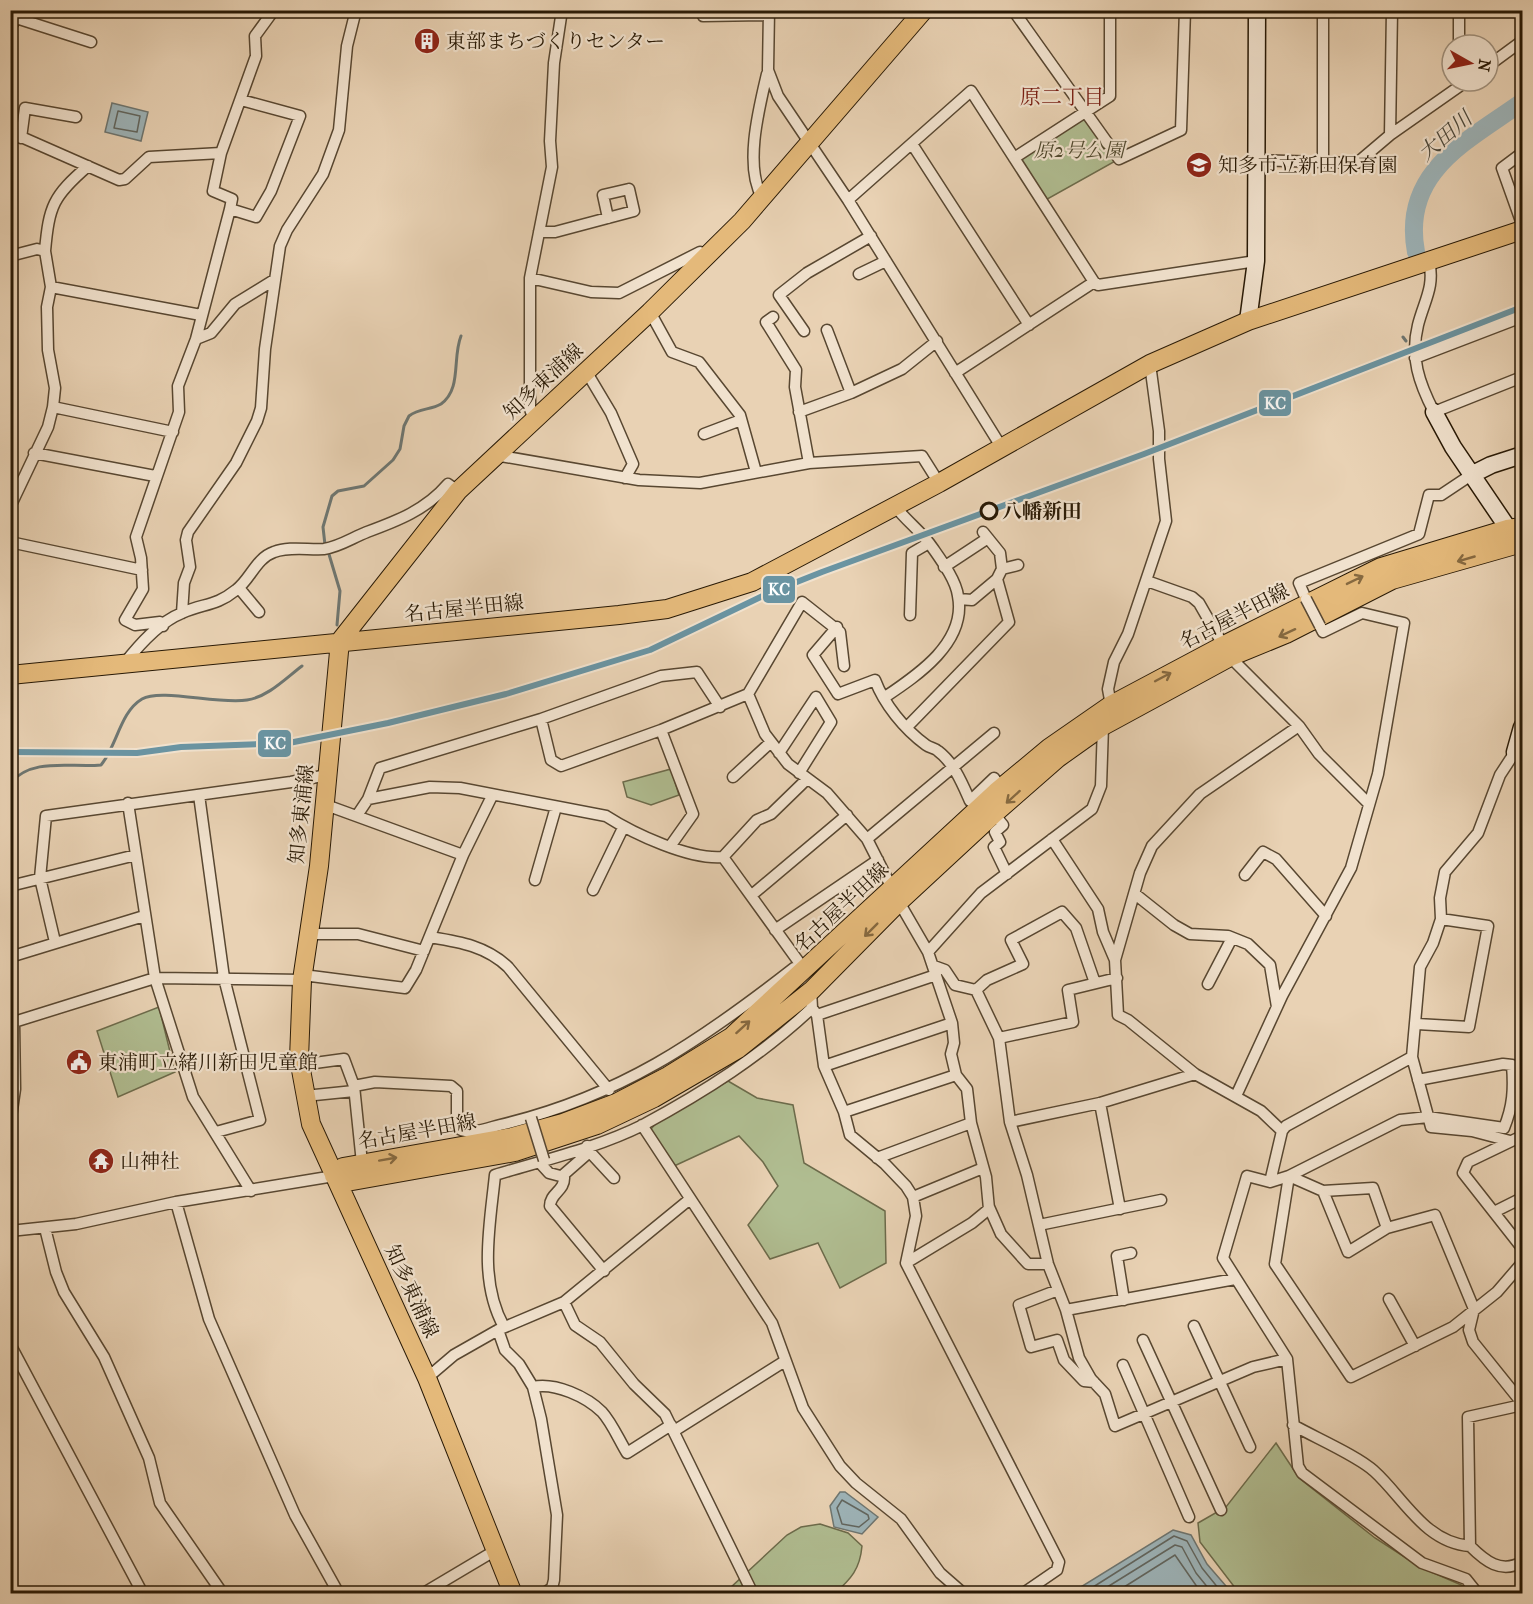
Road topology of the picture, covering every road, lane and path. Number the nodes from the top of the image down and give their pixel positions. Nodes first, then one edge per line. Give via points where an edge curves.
1 (274, 10) edge
2 (356, 10) edge
3 (562, 10) edge
4 (924, 10) edge
5 (1110, 10) edge
6 (1185, 10) edge
7 (1257, 10) edge
8 (1323, 10) edge
9 (1392, 10) edge
10 (1459, 10) edge
11 (1016, 12) edge
12 (769, 13) edge
13 (703, 16) dead end
14 (13, 17) edge
15 (10, 30) edge
16 (1459, 33) edge
17 (1522, 41) edge
18 (91, 42) dead end
19 (1500, 57) edge
20 (768, 70) junction
21 (1448, 93) edge
22 (242, 100) junction
23 (1087, 113) junction
24 (76, 117) dead end
25 (10, 132) edge
26 (1390, 135) junction
27 (21, 138) junction
28 (808, 144) junction
29 (912, 144) junction
30 (221, 153) junction
31 (1522, 153) edge
32 (1014, 158) junction
33 (1255, 160) junction
34 (1323, 161) junction
35 (88, 166) junction
36 (762, 197) junction
37 (848, 200) junction
38 (230, 209) junction
39 (608, 218) dead end
40 (1522, 224) edge
41 (1522, 230) edge
42 (539, 232) junction
43 (871, 236) junction
44 (45, 251) junction
45 (10, 256) edge
46 (707, 256) junction
47 (886, 261) junction
48 (1256, 261) junction
49 (1429, 261) junction
50 (859, 274) dead end
51 (530, 278) junction
52 (274, 280) junction
53 (1094, 282) junction
54 (51, 287) junction
55 (650, 312) junction
56 (201, 315) junction
57 (773, 317) dead end
58 (1522, 317) edge
59 (1248, 321) junction
60 (1029, 325) junction
61 (827, 330) dead end
62 (804, 331) dead end
63 (196, 339) junction
64 (937, 342) junction
65 (1415, 358) junction
66 (1150, 364) junction
67 (586, 371) junction
68 (956, 372) junction
69 (1522, 377) edge
70 (851, 393) junction
71 (53, 407) junction
72 (799, 412) junction
73 (1434, 412) junction
74 (534, 420) junction
75 (741, 420) junction
76 (173, 432) junction
77 (704, 434) dead end
78 (1002, 448) junction
79 (34, 453) junction
80 (498, 453) junction
81 (1522, 455) edge
82 (809, 463) junction
83 (756, 471) junction
84 (1471, 475) junction
85 (155, 476) junction
86 (625, 478) junction
87 (939, 483) junction
88 (458, 491) junction
89 (896, 506) junction
90 (10, 507) edge
91 (1519, 538) edge
92 (10, 542) edge
93 (929, 543) junction
94 (1018, 565) dead end
95 (944, 567) junction
96 (142, 570) junction
97 (1000, 574) junction
98 (1147, 581) junction
99 (239, 588) junction
100 (958, 599) junction
101 (259, 612) dead end
102 (182, 613) junction
103 (910, 615) dead end
104 (163, 626) junction
105 (837, 627) junction
106 (340, 641) junction
107 (1226, 651) junction
108 (124, 665) junction
109 (844, 666) dead end
110 (10, 675) edge
111 (748, 694) junction
112 (885, 698) junction
113 (1111, 705) junction
114 (720, 707) junction
115 (541, 719) junction
116 (1103, 726) junction
117 (1299, 726) junction
118 (908, 727) junction
119 (1522, 727) edge
120 (661, 730) junction
121 (994, 733) dead end
122 (771, 742) junction
123 (779, 753) junction
124 (1519, 754) edge
125 (953, 767) junction
126 (327, 775) junction
127 (803, 776) junction
128 (733, 777) dead end
129 (1002, 788) junction
130 (199, 795) junction
131 (492, 796) junction
132 (368, 799) junction
133 (128, 804) junction
134 (1369, 804) junction
135 (326, 805) junction
136 (556, 807) junction
137 (358, 814) junction
138 (994, 814) junction
139 (847, 815) junction
140 (623, 828) junction
141 (867, 839) junction
142 (1052, 839) junction
143 (671, 845) junction
144 (136, 855) junction
145 (463, 855) junction
146 (723, 857) junction
147 (878, 860) junction
148 (1007, 874) junction
149 (1245, 875) dead end
150 (40, 878) junction
151 (535, 880) dead end
152 (10, 886) edge
153 (593, 890) dead end
154 (753, 894) junction
155 (1135, 894) junction
156 (896, 896) junction
157 (144, 916) junction
158 (1326, 916) junction
159 (1441, 919) junction
160 (775, 930) junction
161 (309, 934) junction
162 (430, 936) junction
163 (1232, 938) junction
164 (56, 942) junction
165 (424, 951) junction
166 (928, 952) junction
167 (10, 957) edge
168 (1115, 960) junction
169 (803, 967) junction
170 (935, 970) junction
171 (303, 977) junction
172 (155, 978) junction
173 (224, 978) junction
174 (1117, 978) junction
175 (1095, 983) junction
176 (1208, 984) dead end
177 (976, 990) junction
178 (813, 1004) junction
179 (1277, 1008) junction
180 (12, 1017) edge
181 (952, 1023) junction
182 (1417, 1024) junction
183 (999, 1038) junction
184 (1412, 1057) junction
185 (300, 1065) junction
186 (824, 1066) junction
187 (1195, 1074) junction
188 (956, 1075) junction
189 (1418, 1080) junction
190 (354, 1088) junction
191 (609, 1090) junction
192 (305, 1096) junction
193 (1236, 1096) junction
194 (1100, 1103) junction
195 (844, 1112) junction
196 (1428, 1116) junction
197 (531, 1118) junction
198 (971, 1122) junction
199 (1010, 1122) junction
200 (10, 1124) edge
201 (642, 1125) junction
202 (1282, 1131) junction
203 (216, 1132) junction
204 (1522, 1136) edge
205 (1510, 1141) junction
206 (588, 1148) junction
207 (877, 1158) junction
208 (541, 1161) junction
209 (362, 1163) junction
210 (983, 1168) junction
211 (334, 1176) junction
212 (562, 1176) junction
213 (1289, 1176) junction
214 (614, 1178) dead end
215 (1270, 1182) junction
216 (252, 1191) junction
217 (1323, 1191) junction
218 (913, 1197) junction
219 (1522, 1198) edge
220 (690, 1199) junction
221 (1161, 1200) dead end
222 (176, 1202) junction
223 (989, 1207) junction
224 (1120, 1209) junction
225 (1494, 1212) junction
226 (1039, 1225) junction
227 (45, 1228) junction
228 (1387, 1228) junction
229 (10, 1230) edge
230 (1522, 1248) edge
231 (1131, 1253) dead end
232 (906, 1263) junction
233 (1522, 1263) edge
234 (1048, 1264) junction
235 (604, 1271) junction
236 (1235, 1279) junction
237 (1058, 1290) junction
238 (1389, 1299) dead end
239 (1124, 1300) junction
240 (564, 1302) junction
241 (1474, 1309) junction
242 (1066, 1310) junction
243 (1194, 1326) dead end
244 (501, 1328) junction
245 (1143, 1341) dead end
246 (10, 1344) edge
247 (1415, 1346) junction
248 (1287, 1359) junction
249 (785, 1361) junction
250 (1124, 1365) dead end
251 (427, 1378) junction
252 (1094, 1382) junction
253 (1220, 1383) junction
254 (533, 1388) junction
255 (1173, 1402) junction
256 (1522, 1404) edge
257 (1144, 1415) junction
258 (1293, 1425) junction
259 (673, 1428) junction
260 (1250, 1447) dead end
261 (1221, 1510) dead end
262 (1189, 1517) dead end
263 (1470, 1546) junction
264 (496, 1550) junction
265 (1522, 1562) edge
266 (143, 1593) edge
267 (223, 1593) edge
268 (339, 1593) edge
269 (422, 1593) edge
270 (513, 1593) edge
271 (543, 1593) edge
272 (753, 1593) edge
273 (964, 1593) edge
274 (1022, 1593) edge
275 (1478, 1593) edge

1 - 22 street via 255,36 256,56
2 - 52 street via 346,46 339,130 323,174 280,246
3 - 42 street via 554,74 552,167
4 - 28 main road, 知多東浦線
5 - 23 street via 1110,96
6 - 23 street via 1181,130 1119,159
7 - 33 street
8 - 34 street
9 - 26 street
10 - 16 street
11 - 23 street
12 - 13 street
12 - 20 street
14 - 15 street
14 - 18 street
17 - 19 street
20 - 28 street via 778,96
20 - 36 street via 754,158 754,184
21 - 26 street
22 - 30 street
22 - 38 street via 300,116 271,191 256,217
23 - 32 street
24 - 27 street via 25,108
25 - 27 street
26 - 34 street via 1357,163
27 - 35 street
28 - 36 main road, 知多東浦線
28 - 37 street
29 - 32 street via 971,91
29 - 37 street
29 - 60 street
30 - 35 street via 149,157 119,180
30 - 38 street via 213,191 232,199
31 - 40 street via 1502,168
32 - 53 street
33 - 34 street
33 - 48 street
35 - 44 street via 63,188 48,214
36 - 46 main road, 知多東浦線
37 - 43 street
38 - 56 street
39 - 42 street via 555,232
41 - 49 main road, 名古屋半田線
42 - 51 street
43 - 47 street
43 - 62 street via 807,273 779,295
44 - 45 street via 37,249
44 - 54 street
46 - 51 street via 700,252 619,293 591,292
46 - 55 main road, 知多東浦線
47 - 50 street
47 - 64 street
48 - 53 street via 1098,285
48 - 59 street
49 - 59 main road, 名古屋半田線
49 - 65 street via 1431,288 1418,326
51 - 74 street via 530,409
52 - 63 street via 235,304 211,333
52 - 102 street via 261,408 236,463 188,532 190,567
53 - 60 street
54 - 56 street
54 - 71 street via 47,307 48,350 55,388
55 - 67 main road, 知多東浦線
55 - 75 street via 672,352 699,362
56 - 63 street
57 - 72 street via 766,322 796,370
58 - 65 street
59 - 66 main road, 名古屋半田線
60 - 68 street
61 - 70 street
63 - 76 street via 178,386 179,412
64 - 68 street
64 - 70 street via 902,369
65 - 73 street via 1419,379
66 - 78 main road, 名古屋半田線
66 - 98 street via 1166,513
67 - 74 main road, 知多東浦線
67 - 86 street via 611,413 633,464
68 - 78 street
69 - 73 street
70 - 72 street
71 - 76 street
71 - 79 street via 48,427
72 - 82 street
73 - 84 street
74 - 80 main road, 知多東浦線
75 - 77 street
75 - 83 street
76 - 85 street
78 - 87 main road, 名古屋半田線
79 - 85 street
79 - 90 street
80 - 86 street
80 - 88 main road, 知多東浦線
81 - 84 street
82 - 83 street
82 - 87 street via 922,456
83 - 86 street via 700,483
84 - 91 street
84 - 134 street, bridge via 1441,495 1429,495 1419,534 1299,584 1323,632 1362,613 1404,623 1378,774
85 - 96 street via 136,537
87 - 89 main road, 名古屋半田線
88 - 99 street via 448,484 402,520 326,549 275,551 261,561
88 - 106 main road, 知多東浦線
89 - 93 street via 908,524
89 - 106 main road, 名古屋半田線 via 752,582 668,609
91 - 107 main road, 名古屋半田線 via 1382,567
92 - 96 street
93 - 95 street
93 - 103 street via 912,553
94 - 97 street
95 - 97 street via 986,535 1000,553
95 - 100 street
96 - 104 street via 142,589 125,620 135,625 160,622
97 - 100 street via 972,600
97 - 118 street via 1009,622
98 - 107 street via 1199,603
98 - 113 street via 1114,663 1108,689
99 - 101 street
99 - 102 street via 214,605
100 - 112 street via 953,635 917,676
102 - 104 street
104 - 108 street
105 - 109 street
105 - 111 street via 802,602
105 - 112 street via 813,655 838,694 875,680
106 - 108 main road, 名古屋半田線
106 - 126 main road, 知多東浦線
113 -> 107 main road, 名古屋半田線
107 - 116 main road, 名古屋半田線
107 - 117 street
108 - 110 main road, 名古屋半田線
111 - 114 street
111 - 122 street
112 - 118 street
113 - 129 main road, 名古屋半田線 via 1049,748
114 - 115 street via 697,672 661,676
114 - 120 street
115 - 120 street via 551,760 561,766
115 - 132 street via 380,768
116 -> 138 main road, 名古屋半田線 via 1058,758
116 - 142 street via 1100,796 1092,809
117 - 134 street via 1319,754
117 - 155 street via 1200,794 1152,846
118 - 125 street
119 - 124 street
120 - 143 street via 693,814
121 - 125 street
122 - 123 street
122 - 128 street
123 - 127 street
123 - 127 street via 816,696 831,723
124 - 159 street via 1500,775 1478,833 1445,872
125 - 129 street via 970,801 994,778
125 - 141 street
126 - 130 street
126 - 135 main road, 知多東浦線
127 - 139 street via 827,793
127 - 146 street via 771,814 757,820
129 - 156 main road, 名古屋半田線
130 - 133 street
130 - 173 street
131 - 132 street via 460,788 430,787
131 - 136 street
131 - 145 street
132 - 137 street
133 - 144 street
133 - 150 street via 46,816
134 - 158 street via 1351,868
135 - 137 street
135 - 161 main road, 知多東浦線
136 - 140 street via 606,816
136 - 151 street
137 - 145 street
138 - 148 street via 1003,825 995,832 1000,842 994,847
138 - 156 main road, 名古屋半田線
139 - 141 street
139 - 154 street
140 - 143 street
140 - 153 street
141 - 147 street
142 - 148 street
142 - 168 street via 1098,909
143 - 146 street via 706,859
144 - 150 street
144 - 157 street
145 - 162 street
146 - 154 street
147 - 156 street
147 - 160 street
148 - 166 street via 981,893
149 - 158 street via 1263,852 1276,859
150 - 152 street
150 - 164 street
154 - 160 street
155 - 163 street via 1190,934
155 - 168 street
156 - 166 street
156 - 169 main road, 名古屋半田線
156 -> 178 main road, 名古屋半田線
157 - 164 street
157 - 172 street
158 - 179 street
159 - 182 street via 1420,967
159 - 182 street via 1488,926 1470,1027
160 - 169 street
161 - 165 street via 358,934
161 - 171 main road, 知多東浦線
162 - 165 street
162 - 191 street via 493,953
163 - 176 street
163 - 179 street via 1248,944 1270,965
164 - 167 street
165 - 171 street via 405,988
166 - 170 street
168 - 174 street
169 - 178 street
169 - 191 street via 657,1066
209 -> 169 main road, 名古屋半田線 via 512,1137 616,1103 731,1038
170 - 177 street via 945,970 955,985
170 - 178 street
170 - 181 street
171 - 173 street
171 - 185 main road, 知多東浦線
172 - 173 street
172 - 180 street
172 - 203 street via 193,1097
173 - 203 street via 260,1120
174 - 175 street
174 - 187 street via 1118,1015
175 - 177 street via 1076,928 1062,912 1011,940 1023,964 987,980
175 - 183 street via 1068,990 1073,1022
177 - 183 street
178 - 186 street
178 - 201 street via 766,1047 721,1080
178 - 211 main road, 名古屋半田線 via 654,1098 597,1125 515,1152 347,1182
179 - 193 street
180 - 200 street via 15,1089
181 - 186 street
181 - 188 street via 951,1054
182 - 184 street
183 - 199 street
184 - 189 street
184 - 202 street
185 - 190 street via 344,1059
185 - 192 main road, 知多東浦線
186 - 195 street
187 - 193 street
187 - 194 street
188 - 195 street
188 - 198 street via 968,1089
189 - 196 street
189 - 196 street via 1512,1065 1515,1089 1504,1128
190 - 192 street
190 - 197 street via 375,1082 451,1086 457,1091 457,1127 467,1132
190 - 209 street
191 - 197 street
192 - 211 main road, 知多東浦線 via 311,1124
193 - 202 street via 1261,1111
194 - 199 street
194 - 224 street
195 - 207 street via 850,1135
196 - 205 street via 1431,1127 1472,1131
196 - 213 street via 1400,1120
197 - 208 street, bridge
198 - 207 street
198 - 210 street
199 - 226 street
201 - 206 street
201 - 220 street
202 - 215 street
203 - 216 street
204 - 205 street
205 - 225 street via 1468,1162 1463,1173
206 - 208 street
206 - 212 street
206 - 214 street
207 - 218 street
208 - 212 street via 549,1173
208 - 244 street via 495,1175 487,1254
209 - 211 main road, 名古屋半田線 via 343,1167
210 - 218 street
210 - 223 street
211 - 216 street
211 - 251 main road, 知多東浦線
212 - 235 street via 562,1188 550,1206
213 - 215 street
213 - 217 street
213 - 247 street via 1275,1264 1351,1377
215 - 236 street via 1247,1176 1223,1257
216 - 222 street
217 - 228 street via 1373,1188
217 - 228 street via 1348,1252
218 - 232 street via 916,1216
219 - 225 street
220 - 235 street
220 - 249 street via 772,1323
221 - 224 street
222 - 227 street
222 - 268 street via 209,1319 290,1504
223 - 232 street via 972,1223
223 - 234 street via 1000,1234 1028,1264
224 - 226 street
225 - 230 street
226 - 234 street
227 - 229 street
227 - 267 street via 64,1292 104,1358 149,1458 160,1503
228 - 241 street via 1435,1215
231 - 239 street via 1117,1256
232 - 274 street via 1059,1562 1057,1570
233 - 241 street via 1497,1292
234 - 237 street
235 - 240 street
236 - 239 street
236 - 248 street
237 - 242 street
237 - 252 street via 1019,1305 1031,1347 1057,1340 1064,1360 1084,1381
238 - 247 street
239 - 242 street
240 - 244 street
240 - 259 street via 575,1325 600,1342
241 - 247 street via 1453,1327
241 - 256 street via 1469,1330 1473,1342
242 - 252 street via 1079,1358
243 - 253 street
244 - 251 street via 454,1355
244 - 254 street via 505,1350
245 - 255 street
246 - 266 street
248 - 253 street via 1253,1367
248 - 258 street
249 - 259 street
249 - 273 street via 803,1408 840,1466 901,1519 940,1572
250 - 257 street
251 - 264 main road, 知多東浦線
252 - 257 street via 1105,1394 1115,1426
253 - 255 street
253 - 260 street
254 - 259 street via 555,1388 595,1407 627,1453
254 - 271 street via 558,1515 552,1588
255 - 257 street
255 - 261 street
256 - 263 street via 1467,1417
257 - 262 street
258 - 263 street via 1373,1470 1410,1512 1443,1538
258 - 275 street via 1302,1473 1422,1563 1466,1579
259 - 272 street
263 - 265 street via 1487,1563 1513,1567
264 - 269 street
264 - 270 main road, 知多東浦線

